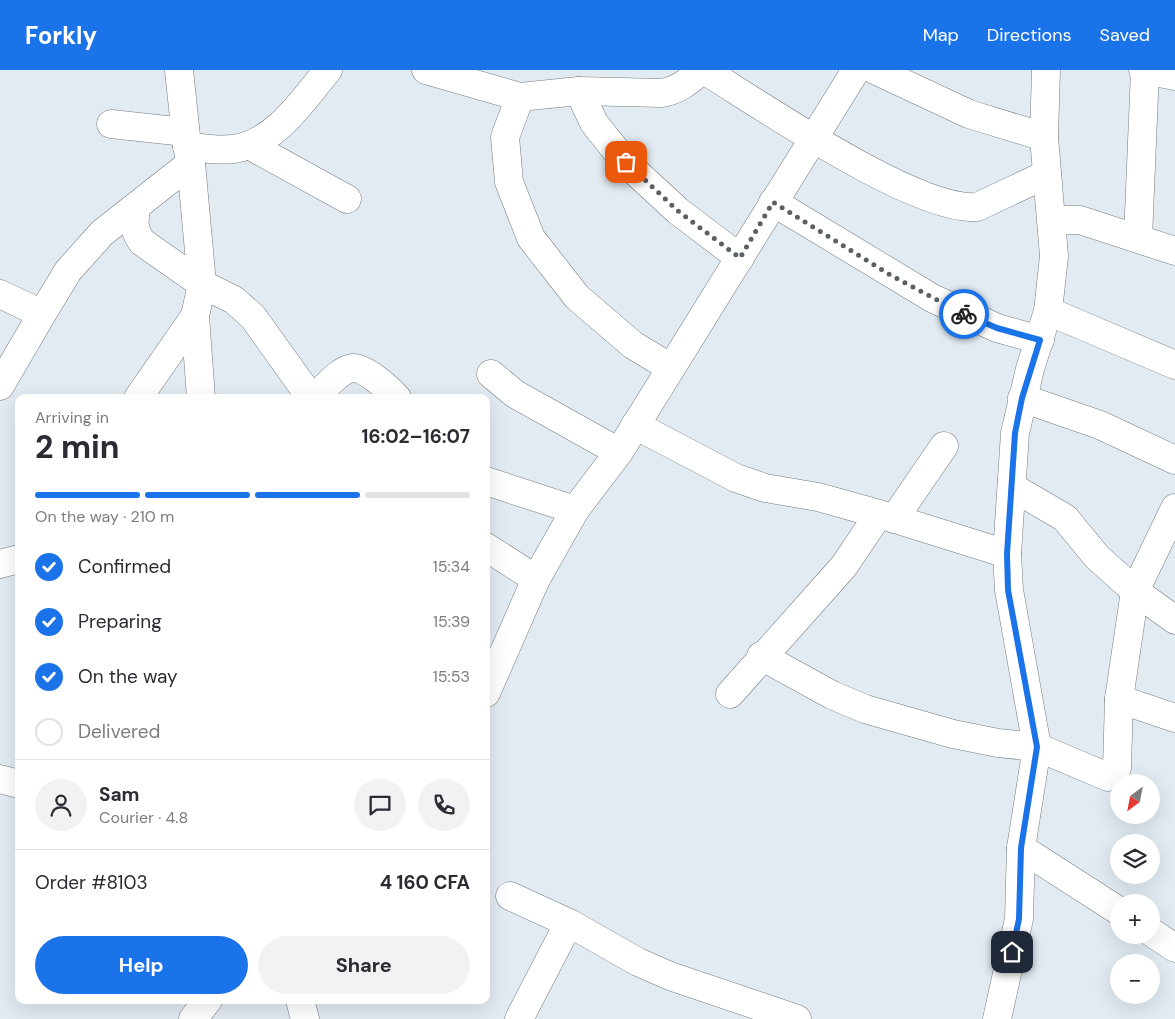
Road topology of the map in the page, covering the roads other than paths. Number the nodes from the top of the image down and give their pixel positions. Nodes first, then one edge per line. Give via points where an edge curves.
1 (179, 70) edge
2 (328, 70) edge
3 (426, 70) edge
4 (703, 70) edge
5 (856, 70) edge
6 (874, 70) edge
7 (1046, 70) edge
8 (1144, 70) edge
9 (1175, 76) edge
10 (579, 91) junction
11 (520, 97) junction
12 (111, 124) dead end
13 (1044, 137) junction
14 (815, 138) junction
15 (249, 145) junction
16 (188, 147) junction
17 (1047, 174) junction
18 (347, 199) dead end
19 (773, 202) junction
20 (136, 207) junction
21 (1052, 220) junction
22 (1138, 238) junction
23 (1175, 250) edge
24 (740, 258) junction
25 (202, 284) junction
26 (0, 294) edge
27 (1048, 311) junction
28 (42, 314) junction
29 (195, 316) junction
30 (1040, 340) junction
31 (1175, 365) edge
32 (671, 368) junction
33 (491, 374) dead end
34 (0, 386) edge
35 (141, 394) edge
36 (201, 394) edge
37 (308, 394) edge
38 (319, 394) edge
39 (393, 394) edge
40 (1022, 398) junction
41 (635, 425) junction
42 (944, 446) dead end
43 (619, 452) junction
44 (1175, 460) edge
45 (490, 482) edge
46 (1012, 487) junction
47 (1175, 508) edge
48 (575, 510) junction
49 (886, 516) junction
50 (490, 550) edge
51 (1007, 554) junction
52 (15, 560) edge
53 (0, 564) edge
54 (536, 579) junction
55 (1135, 591) junction
56 (1175, 620) edge
57 (762, 656) junction
58 (490, 684) edge
59 (730, 694) dead end
60 (1119, 699) junction
61 (1175, 718) edge
62 (1037, 747) junction
63 (0, 779) edge
64 (15, 783) edge
65 (1021, 848) junction
66 (510, 896) dead end
67 (1110, 905) edge
68 (571, 924) junction
69 (1160, 938) edge
70 (1175, 948) edge
71 (205, 1004) edge
72 (301, 1004) edge
73 (194, 1019) edge
74 (305, 1019) edge
75 (519, 1019) edge
76 (797, 1019) edge
77 (998, 1019) edge

1 - 16 street
2 - 15 street via 282,123
3 - 11 street
4 - 10 street via 674,91
4 - 14 street
5 - 14 street
6 - 13 street via 969,114
7 - 13 street
8 - 9 street
8 - 22 street
10 - 11 street
10 - 24 street via 594,123 626,162 678,211
11 - 32 street via 505,137 509,182 531,238 577,297 633,345
12 - 16 street
13 - 17 street
14 - 17 street via 878,174 931,199 964,208 986,204
14 - 19 street
15 - 16 street via 220,150
15 - 18 street
16 - 20 street
16 - 25 street
17 - 21 street
19 - 24 street
19 - 30 street via 932,298 997,328
20 - 25 street via 135,233 142,242
20 - 28 street via 102,233 68,271
21 - 22 street via 1080,220
21 - 27 street via 1054,256
22 - 23 street
24 - 32 street
25 - 29 street
25 - 37 street via 234,300 253,317
26 - 28 street
27 - 30 street
27 - 31 street
28 - 34 street
29 - 35 street
29 - 36 street
30 - 40 street
32 - 41 street
33 - 43 street via 515,394
38 - 39 street via 352,367 360,369
40 - 44 street via 1100,425
40 - 46 street via 1015,433
41 - 43 street
41 - 49 street via 736,478 765,488 818,496
42 - 49 street
43 - 48 street
45 - 48 street
46 - 51 street
46 - 55 street via 1065,518 1097,557
47 - 55 street
48 - 54 street
49 - 51 street
49 - 57 street
50 - 54 street
51 - 62 street via 1008,590
52 - 53 street
54 - 58 street
55 - 56 street
55 - 60 street
57 - 59 street
57 - 62 street via 832,696 865,709 953,734
60 - 61 street
60 - 62 street via 1117,768 1114,775 1108,777
62 - 65 street
63 - 64 street
65 - 67 street
65 - 77 street via 1019,919
66 - 68 street
68 - 75 street
68 - 76 street via 670,976
69 - 70 street
71 - 73 street
72 - 74 street

